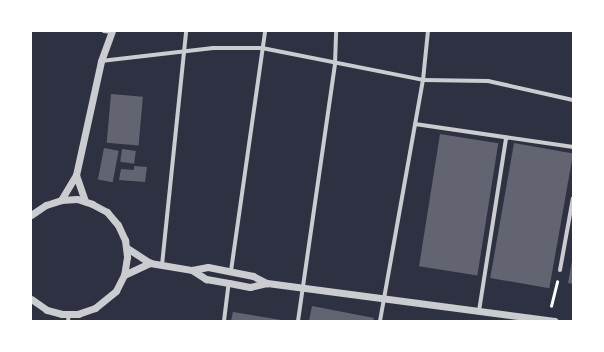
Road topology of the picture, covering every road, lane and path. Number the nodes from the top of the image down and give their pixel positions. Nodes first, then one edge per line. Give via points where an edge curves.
1 (103, 31) edge
2 (186, 31) edge
3 (265, 31) edge
4 (336, 31) edge
5 (428, 31) edge
6 (112, 32) edge
7 (262, 48) junction
8 (184, 53) junction
9 (101, 61) junction
10 (335, 64) junction
11 (424, 80) junction
12 (573, 100) edge
13 (415, 124) junction
14 (506, 138) junction
15 (573, 147) edge
16 (76, 175) junction
17 (573, 198) edge
18 (61, 200) junction
19 (85, 201) junction
20 (31, 215) edge
21 (127, 248) junction
22 (150, 263) junction
23 (162, 264) junction
24 (192, 270) junction
25 (560, 270) joint
26 (231, 271) junction
27 (124, 275) junction
28 (229, 283) junction
29 (267, 283) junction
30 (302, 288) junction
31 (384, 298) junction
32 (31, 299) edge
33 (479, 311) junction
34 (69, 318) edge
35 (520, 319) edge
36 (552, 320) edge
37 (224, 321) edge
38 (298, 321) edge
39 (380, 321) edge

1 - 6 lane
2 - 8 street
3 - 7 street
4 - 10 street
5 - 11 street
6 - 9 street
7 - 8 street via 213,48
7 - 10 street
7 - 26 street
8 - 9 street
8 - 23 street
9 - 16 street
10 - 11 street
10 - 30 street
11 - 12 street via 488,81
11 - 13 street
13 - 14 street
13 - 31 street
14 - 15 street
14 - 33 street
16 - 18 street
16 - 19 street
17 - 25 street
18 - 19 street
18 - 20 street via 46,205
19 - 21 street via 113,218 122,232
21 - 22 street
21 - 27 street
22 - 23 street
22 - 27 street
23 - 24 street
24 - 26 street via 208,267
24 - 28 street via 206,278
25 - 36 path
26 - 29 street via 253,276
27 - 34 street via 116,291 103,304
28 - 29 street via 250,287
28 - 37 street
29 - 30 street
30 - 31 street
30 - 38 street
31 - 33 street
31 - 39 street
32 - 34 street via 47,310
33 - 35 street
35 - 36 street

